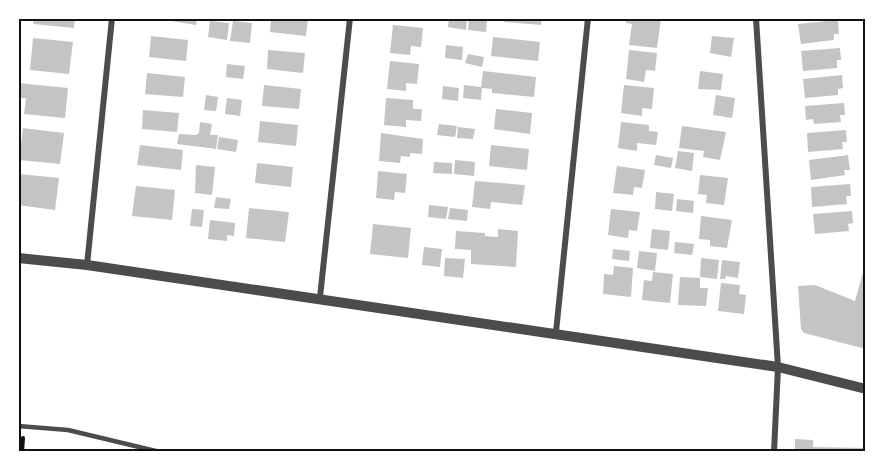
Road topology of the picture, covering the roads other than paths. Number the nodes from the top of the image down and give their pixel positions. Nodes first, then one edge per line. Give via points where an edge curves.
1 (112, 18) edge
2 (350, 18) edge
3 (588, 18) edge
4 (756, 18) edge
5 (18, 258) edge
6 (87, 265) junction
7 (320, 297) junction
8 (556, 332) junction
9 (778, 367) junction
10 (866, 389) edge
11 (18, 426) edge
12 (160, 452) edge
13 (774, 452) edge

1 - 6 street
2 - 7 street
3 - 8 street
4 - 9 street
5 - 6 street
6 - 7 street
7 - 8 street
8 - 9 street
9 - 10 street
9 - 13 street
11 - 12 lane via 68,430

